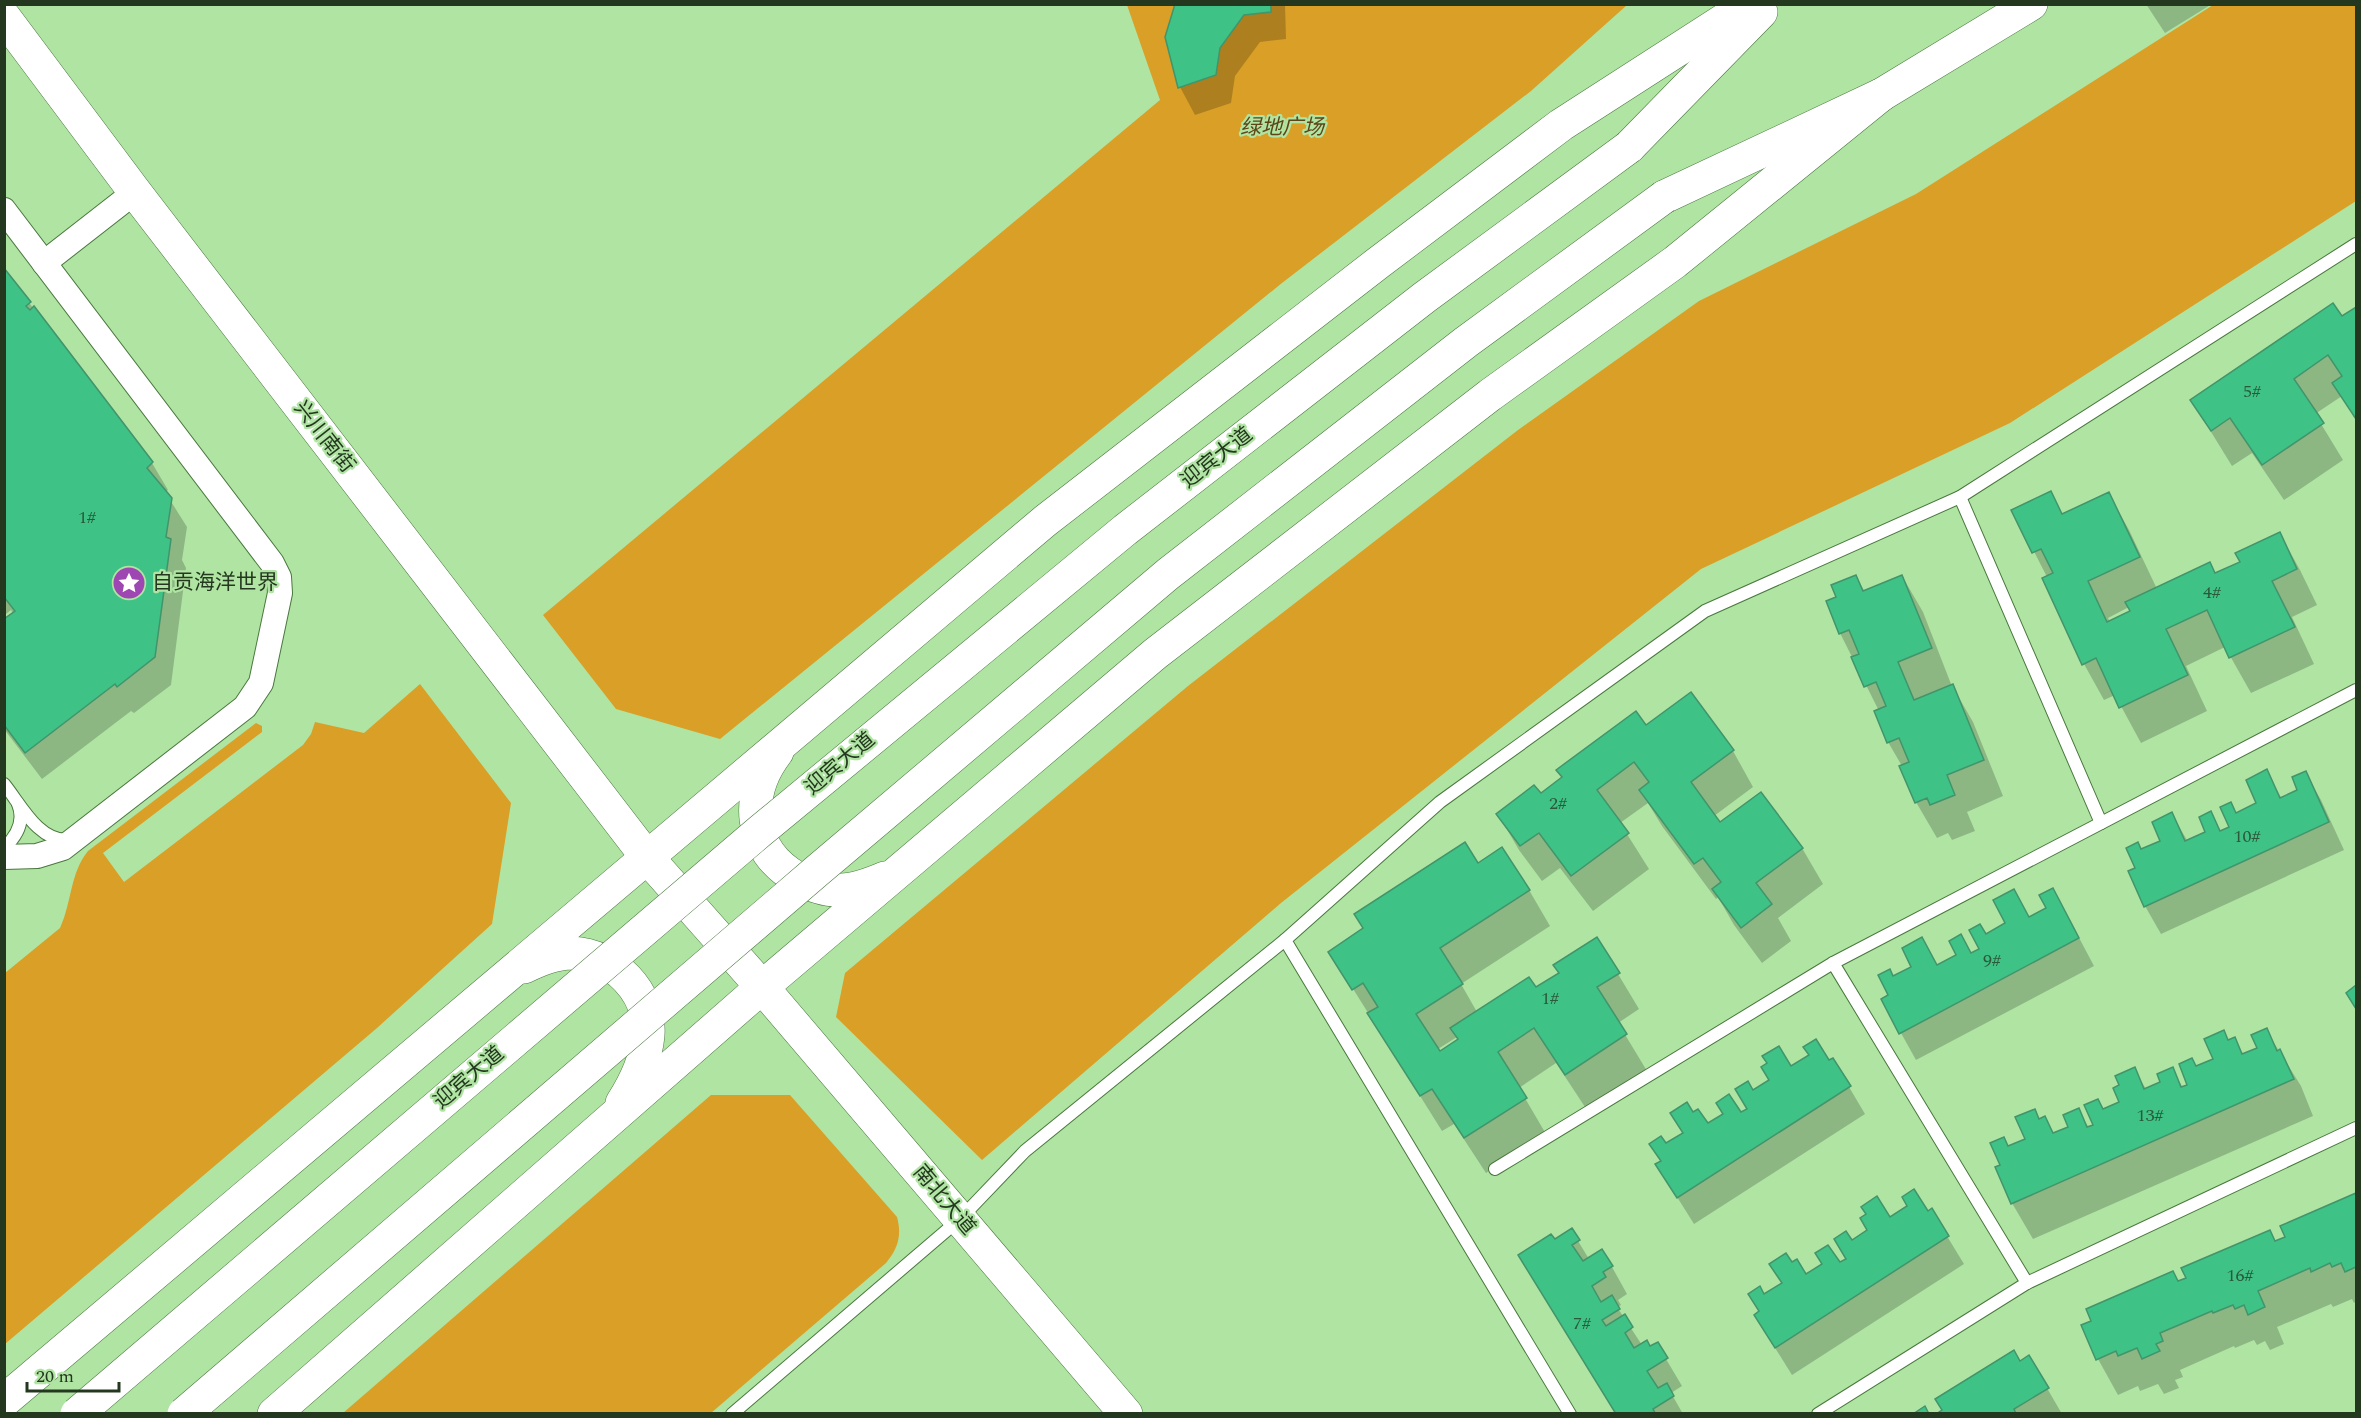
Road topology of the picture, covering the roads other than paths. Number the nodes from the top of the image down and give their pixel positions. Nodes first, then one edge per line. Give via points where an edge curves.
1 (1749, 4) edge
2 (1768, 4) edge
3 (2031, 4) edge
4 (4, 17) edge
5 (1881, 95) junction
6 (135, 192) junction
7 (4, 210) edge
8 (2356, 244) edge
9 (44, 263) junction
10 (1960, 497) junction
11 (2356, 690) edge
12 (787, 738) junction
13 (4, 784) edge
14 (17, 801) junction
15 (2101, 823) junction
16 (74, 840) junction
17 (4, 848) edge
18 (646, 856) junction
19 (4, 857) edge
20 (900, 871) junction
21 (1286, 939) junction
22 (1833, 963) junction
23 (507, 974) junction
24 (762, 987) junction
25 (614, 1117) junction
26 (2356, 1128) edge
27 (1495, 1169) dead end
28 (960, 1218) junction
29 (2027, 1283) junction
30 (4, 1401) edge
31 (77, 1413) edge
32 (184, 1413) edge
33 (274, 1413) edge
34 (732, 1413) edge
35 (1126, 1413) edge
36 (1570, 1413) edge
37 (1818, 1413) edge

1 - 12 main road via 1561,125 1378,262 1045,521
2 - 31 main road, 迎宾大道, bridge via 1629,147 1425,297 1125,530 759,832
3 - 5 main road
4 - 6 main road, 兴川南街
5 - 20 main road via 1675,262 1490,395 1155,654
5 - 32 main road, bridge via 1664,196 1466,342 1168,574
6 - 9 street
6 - 18 main road, 兴川南街
7 - 9 street
8 - 10 lane
9 - 16 street via 272,563 279,577 280,593 256,694 245,707
10 - 15 lane
10 - 21 lane via 1705,611 1440,802
11 - 15 lane
12 - 18 main road
12 - 20 main road via 770,760 757,795 755,816 762,844 771,857 812,886 840,891 865,886
13 - 14 lane
14 - 16 lane via 42,831 57,839
14 - 17 lane via 19,827
15 - 22 lane
16 - 19 street via 52,853
18 - 23 main road
18 - 24 main road, 兴川南街
20 - 24 main road
21 - 28 lane via 1025,1151
21 - 36 lane
22 - 27 lane
22 - 29 lane
23 - 25 main road via 546,957 571,953 595,957 621,972 637,991 644,1004 648,1034 635,1083
23 - 30 main road
24 - 25 main road
24 - 28 main road, 南北大道
25 - 33 main road
26 - 29 lane
28 - 34 lane
28 - 35 main road, 南北大道
29 - 37 lane

